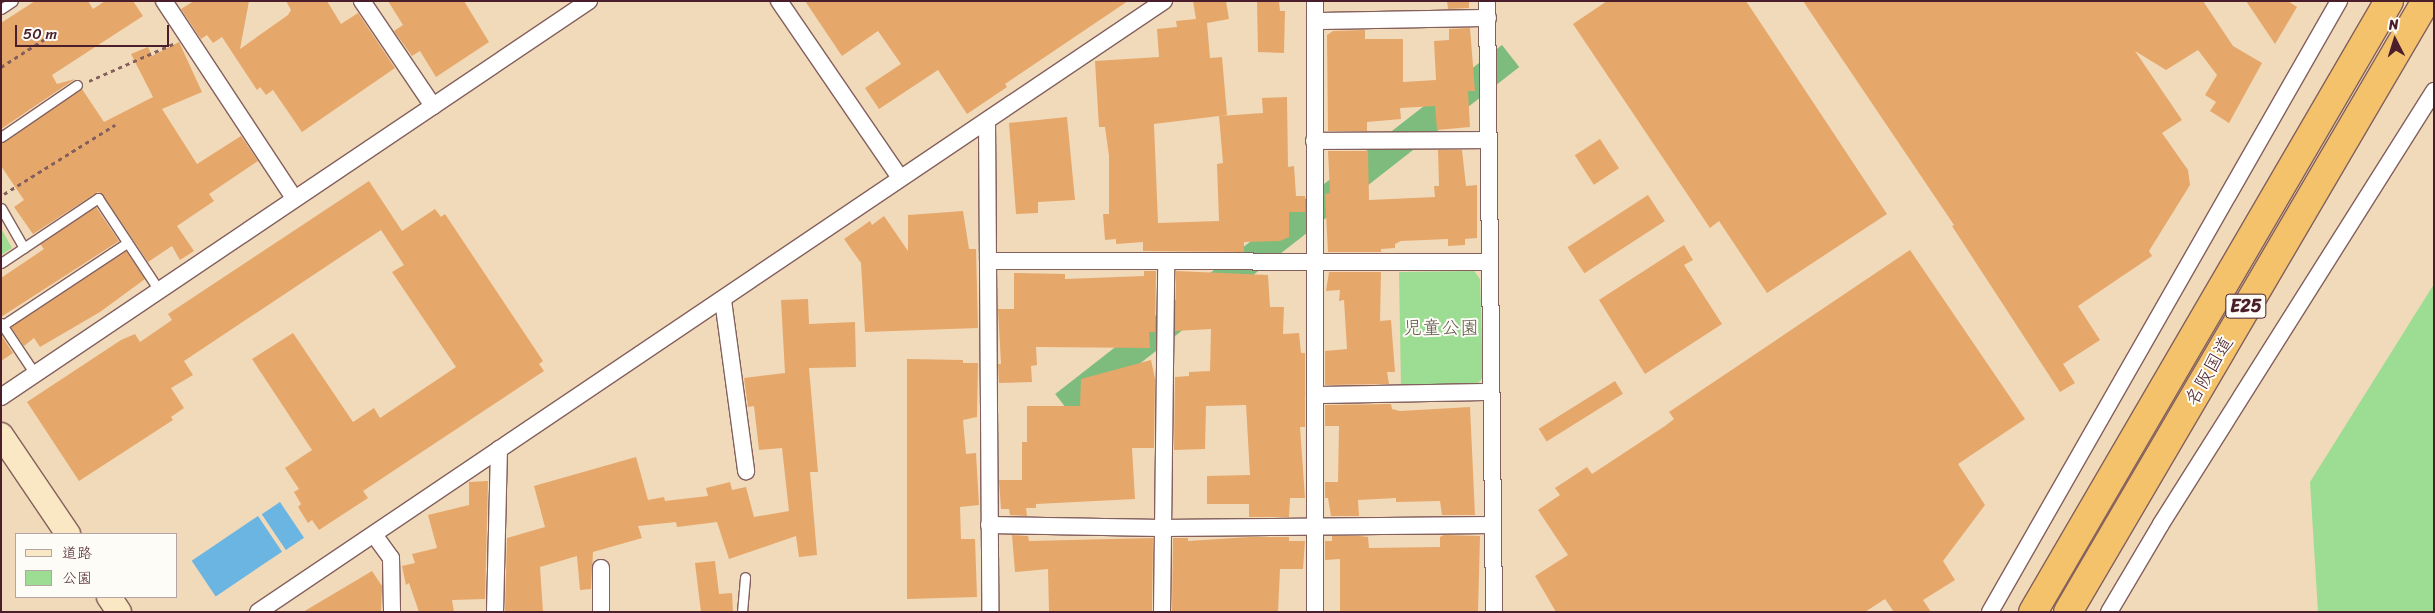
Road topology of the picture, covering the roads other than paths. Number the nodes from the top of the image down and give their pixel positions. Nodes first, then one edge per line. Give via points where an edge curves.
1 (13, 1) edge
2 (164, 1) edge
3 (362, 1) edge
4 (589, 1) edge
5 (779, 1) edge
6 (1164, 1) edge
7 (1315, 1) edge
8 (1487, 1) edge
9 (2339, 1) edge
10 (2389, 1) edge
11 (2426, 1) edge
12 (1, 9) edge
13 (1488, 18) junction
14 (1315, 21) junction
15 (77, 86) road end
16 (2431, 100) edge
17 (433, 106) junction
18 (987, 121) junction
19 (1, 138) edge
20 (1488, 140) junction
21 (1314, 141) junction
22 (900, 178) junction
23 (294, 198) junction
24 (1, 208) edge
25 (128, 243) junction
26 (24, 248) junction
27 (989, 261) junction
28 (1166, 261) junction
29 (1314, 261) junction
30 (1489, 262) junction
31 (1, 263) edge
32 (159, 290) junction
33 (723, 300) junction
34 (2, 324) edge
35 (35, 374) junction
36 (1490, 392) junction
37 (1315, 395) junction
38 (1, 396) edge
39 (1, 435) edge
40 (499, 450) junction
41 (746, 471) dead end
42 (989, 525) junction
43 (1316, 525) junction
44 (1493, 525) junction
45 (1161, 528) junction
46 (67, 533) edge
47 (375, 536) junction
48 (601, 568) dead end
49 (745, 577) dead end
50 (110, 598) edge
51 (119, 612) edge
52 (258, 612) edge
53 (392, 612) edge
54 (495, 612) edge
55 (601, 612) edge
56 (742, 612) edge
57 (990, 612) edge
58 (1162, 612) edge
59 (1315, 612) edge
60 (1494, 612) edge
61 (1990, 612) edge
62 (2033, 612) edge
63 (2068, 612) edge
64 (2109, 612) edge

1 - 12 lane
2 - 23 street
3 - 17 street
4 - 17 street
5 - 22 street
6 - 18 street
7 - 14 street
8 - 13 street
9 - 61 street
10 - 62 highway, 名阪国道 / E25
11 - 63 highway, 名阪国道 / E25
13 - 14 street
13 - 20 street
14 - 21 street
15 - 19 lane
16 - 64 street via 2166,515
17 - 23 street
18 - 22 street
18 - 27 street
20 - 21 street
20 - 30 street
21 - 29 street
22 - 33 street
23 - 32 street
24 - 26 lane
25 - 26 lane via 98,198
25 - 32 lane
25 - 34 lane
26 - 31 lane
27 - 28 street
27 - 42 street
28 - 29 street
28 - 45 street
29 - 30 street
29 - 37 street
30 - 36 street
32 - 35 street
33 - 40 street
33 - 41 street
34 - 35 lane
35 - 38 street
36 - 37 street
36 - 44 street
37 - 43 street
39 - 46 street
40 - 47 street
40 - 54 street
42 - 45 street
42 - 57 street
43 - 44 street
43 - 45 street
43 - 59 street
44 - 60 street
45 - 58 street
47 - 52 street
47 - 53 street via 391,558
48 - 55 street
49 - 56 lane
50 - 51 street

